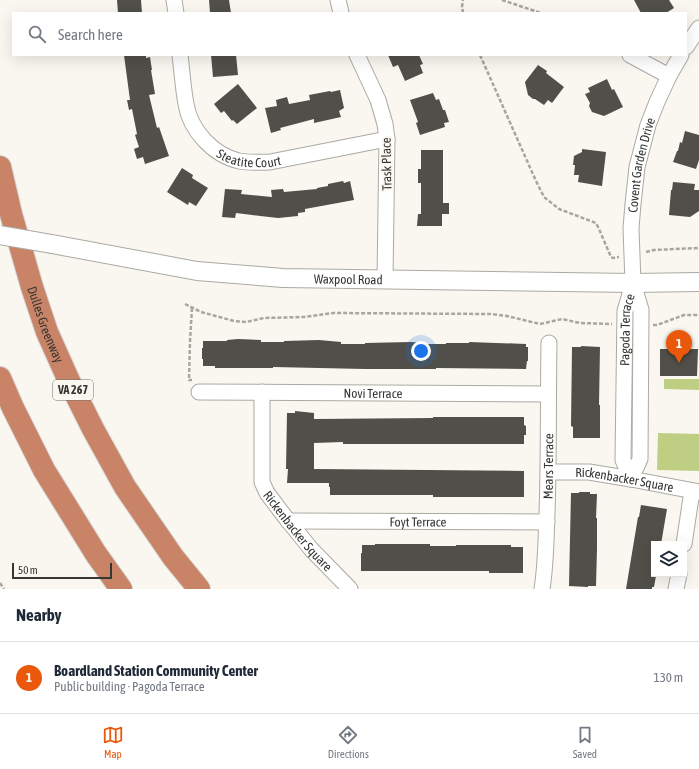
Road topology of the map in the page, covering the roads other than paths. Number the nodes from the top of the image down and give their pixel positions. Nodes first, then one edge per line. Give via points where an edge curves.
1 (174, 0) edge
2 (338, 0) edge
3 (176, 12) edge
4 (341, 12) edge
5 (699, 28) edge
6 (687, 46) edge
7 (180, 56) edge
8 (357, 56) edge
9 (632, 56) edge
10 (680, 56) edge
11 (669, 76) junction
12 (387, 139) junction
13 (0, 168) edge
14 (0, 235) edge
15 (385, 279) junction
16 (699, 282) edge
17 (633, 283) junction
18 (548, 343) dead end
19 (0, 378) edge
20 (198, 386) road end
21 (262, 392) junction
22 (548, 394) junction
23 (549, 472) junction
24 (631, 479) junction
25 (696, 492) edge
26 (288, 521) junction
27 (547, 522) junction
28 (685, 541) edge
29 (678, 577) edge
30 (121, 589) edge
31 (198, 589) edge
32 (350, 589) edge
33 (542, 589) edge
34 (676, 589) edge

1 - 3 street
2 - 4 street
5 - 6 street
7 - 12 street, Steatite Court via 190,119 210,146 223,154 254,163 270,162
8 - 12 street, Trask Place via 378,100
9 - 11 street
10 - 11 street, Covent Garden Drive
11 - 17 street, Covent Garden Drive via 648,125 637,167 631,228
12 - 15 street, Trask Place
13 - 31 highway, Dulles Greenway / VA 267 via 32,287 47,332 69,381 125,487
14 - 15 street, Waxpool Road, bridge via 197,271 284,278
15 - 17 street, Waxpool Road
16 - 17 street, Waxpool Road
17 - 24 street, Pagoda Terrace via 625,311 623,460
17 - 24 street, Pagoda Terrace via 641,310 640,459
18 - 22 street, Mears Terrace
19 - 30 highway via 44,470
20 - 21 street, Novi Terrace
21 - 22 street, Novi Terrace
21 - 26 street, Rickenbacker Square via 262,482
22 - 23 street, Mears Terrace
23 - 24 street, Rickenbacker Square via 589,472
23 - 27 street, Mears Terrace
24 - 25 street, Rickenbacker Square
25 - 28 street
26 - 27 street, Foyt Terrace
26 - 32 street, Rickenbacker Square
27 - 33 street, Mears Terrace
29 - 34 street

